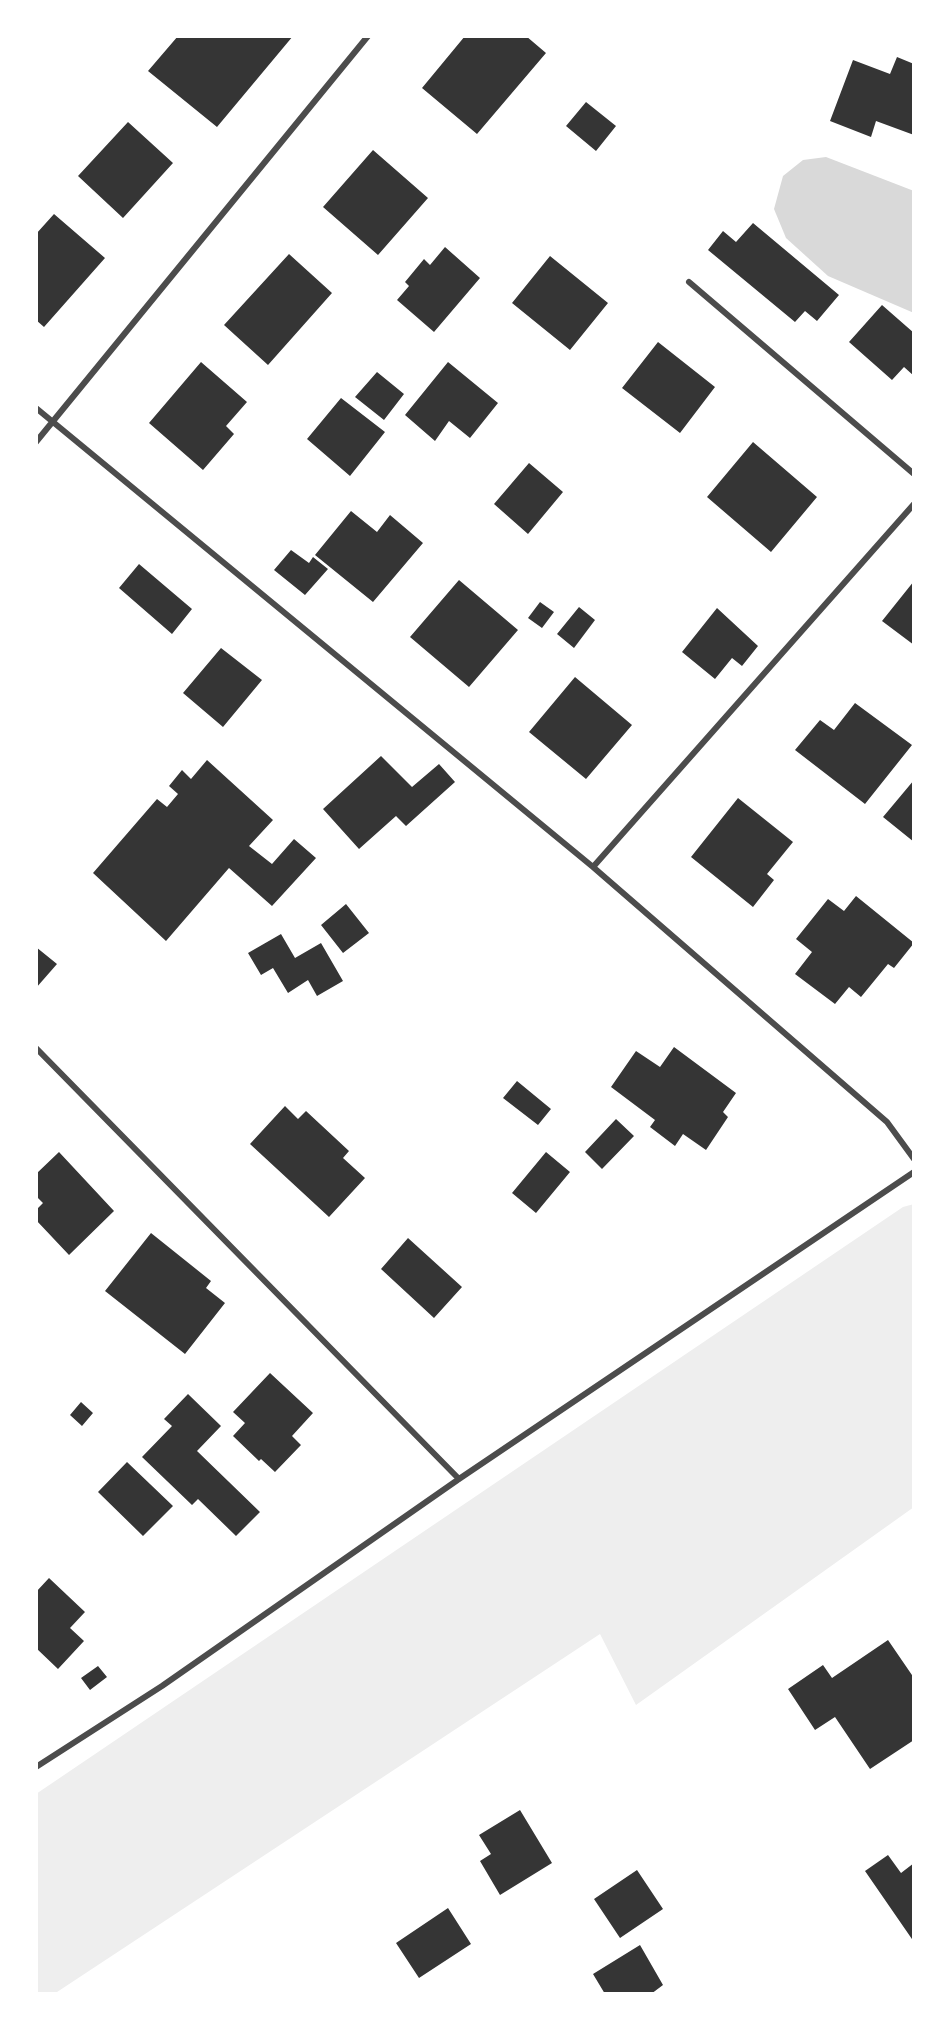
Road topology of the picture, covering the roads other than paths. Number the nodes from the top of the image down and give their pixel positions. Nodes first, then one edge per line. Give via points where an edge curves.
1 (368, 36) edge
2 (688, 282) dead end
3 (36, 408) edge
4 (52, 421) junction
5 (36, 442) edge
6 (914, 474) edge
7 (914, 504) edge
8 (593, 867) junction
9 (36, 1047) edge
10 (914, 1159) edge
11 (914, 1172) edge
12 (459, 1479) junction
13 (36, 1767) edge

1 - 4 street
2 - 6 street
3 - 4 street
4 - 5 street
4 - 8 street
7 - 8 street
8 - 10 street via 887,1122
9 - 12 street
11 - 12 street
12 - 13 street via 162,1686

